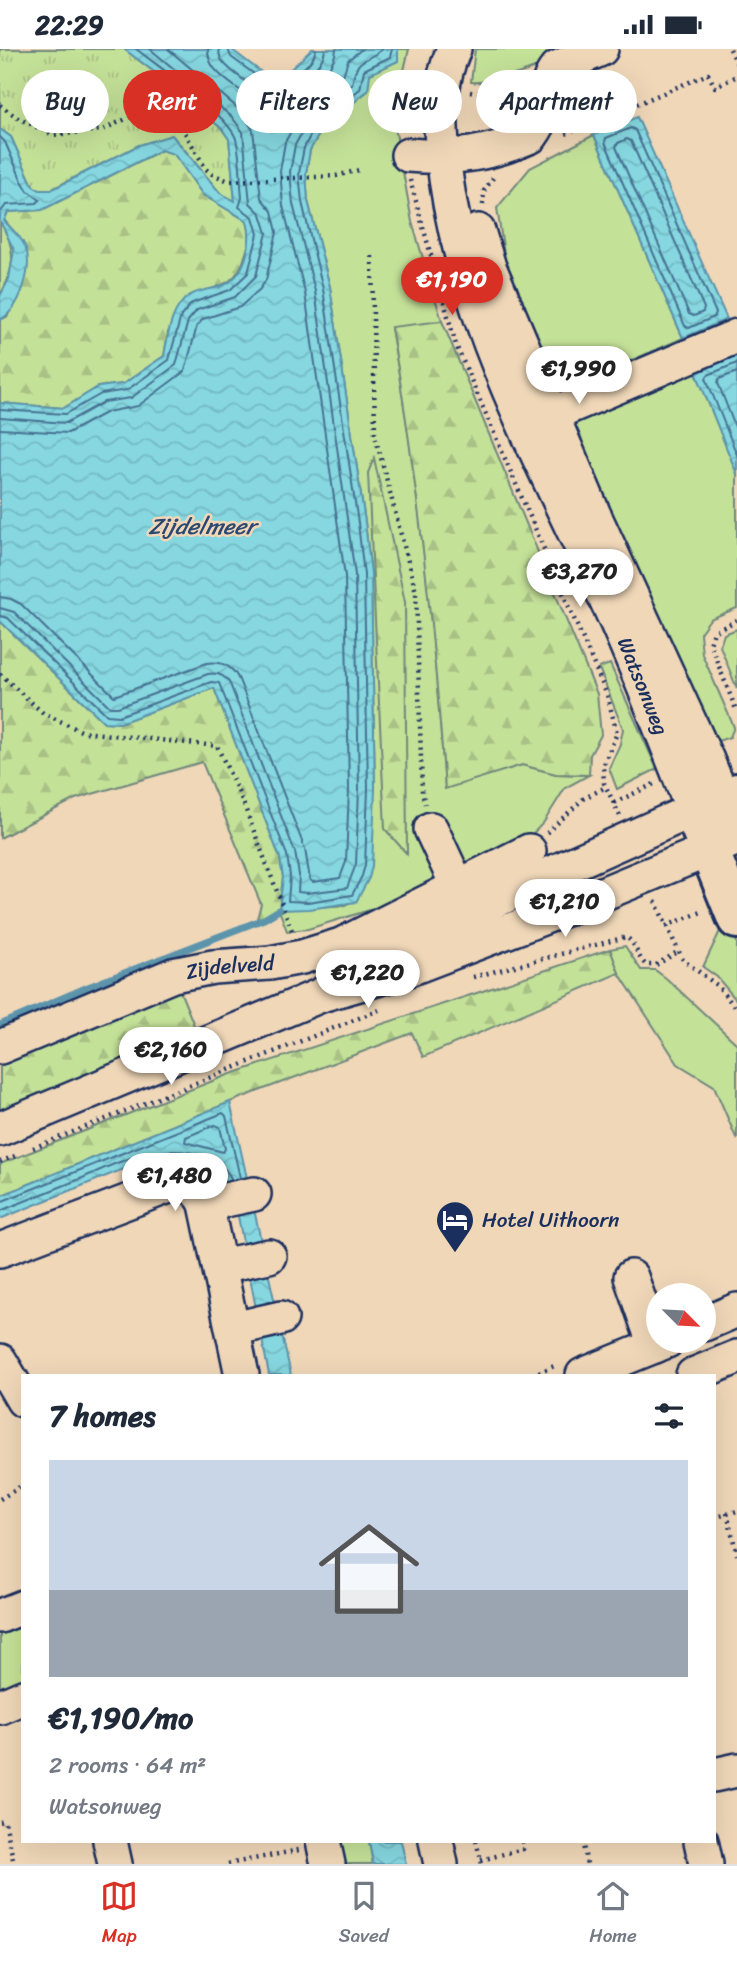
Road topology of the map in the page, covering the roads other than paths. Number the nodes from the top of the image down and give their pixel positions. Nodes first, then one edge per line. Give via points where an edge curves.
1 (454, 49) edge
2 (464, 49) edge
3 (601, 49) edge
4 (445, 70) edge
5 (450, 70) edge
6 (444, 133) edge
7 (408, 155) road end
8 (452, 158) junction
9 (737, 336) edge
10 (539, 419) junction
11 (717, 800) edge
12 (431, 828) road end
13 (727, 841) edge
14 (529, 851) road end
15 (458, 887) junction
16 (737, 919) edge
17 (321, 995) junction
18 (0, 1047) edge
19 (0, 1129) edge
20 (0, 1250) edge
21 (631, 1277) dead end
22 (646, 1310) edge
23 (737, 1310) edge
24 (716, 1319) edge
25 (646, 1349) edge
26 (737, 1357) edge
27 (0, 1361) edge
28 (242, 1374) edge
29 (589, 1374) edge
30 (694, 1374) edge
31 (21, 1398) edge
32 (21, 1608) edge
33 (0, 1616) edge
34 (21, 1698) edge
35 (0, 1707) edge
36 (737, 1770) edge
37 (716, 1775) edge
38 (110, 1843) edge
39 (436, 1843) edge
40 (701, 1843) edge
41 (115, 1864) edge
42 (441, 1864) edge
43 (706, 1864) edge

1 - 4 street, Watsonweg
2 - 5 street, Watsonweg
3 - 8 street via 552,73 546,106 531,136
6 - 8 street, Watsonweg
7 - 8 street
8 - 10 street, Watsonweg via 450,211 477,306 496,358
9 - 10 street
10 - 11 street, Watsonweg via 594,515 648,628
11 - 13 main road
11 - 17 street via 406,944
12 - 15 street
13 - 16 main road
13 - 17 street via 401,972
14 - 15 street, Zijdelveld
15 - 18 street, Zijdelveld via 341,945 280,961 173,975
17 - 19 street
20 - 28 street via 174,1184 230,1199 257,1324
21 - 22 street
23 - 24 street
25 - 29 street
26 - 30 street
27 - 31 street
32 - 33 street
34 - 35 street
36 - 37 street
38 - 41 street
39 - 42 street
40 - 43 street

